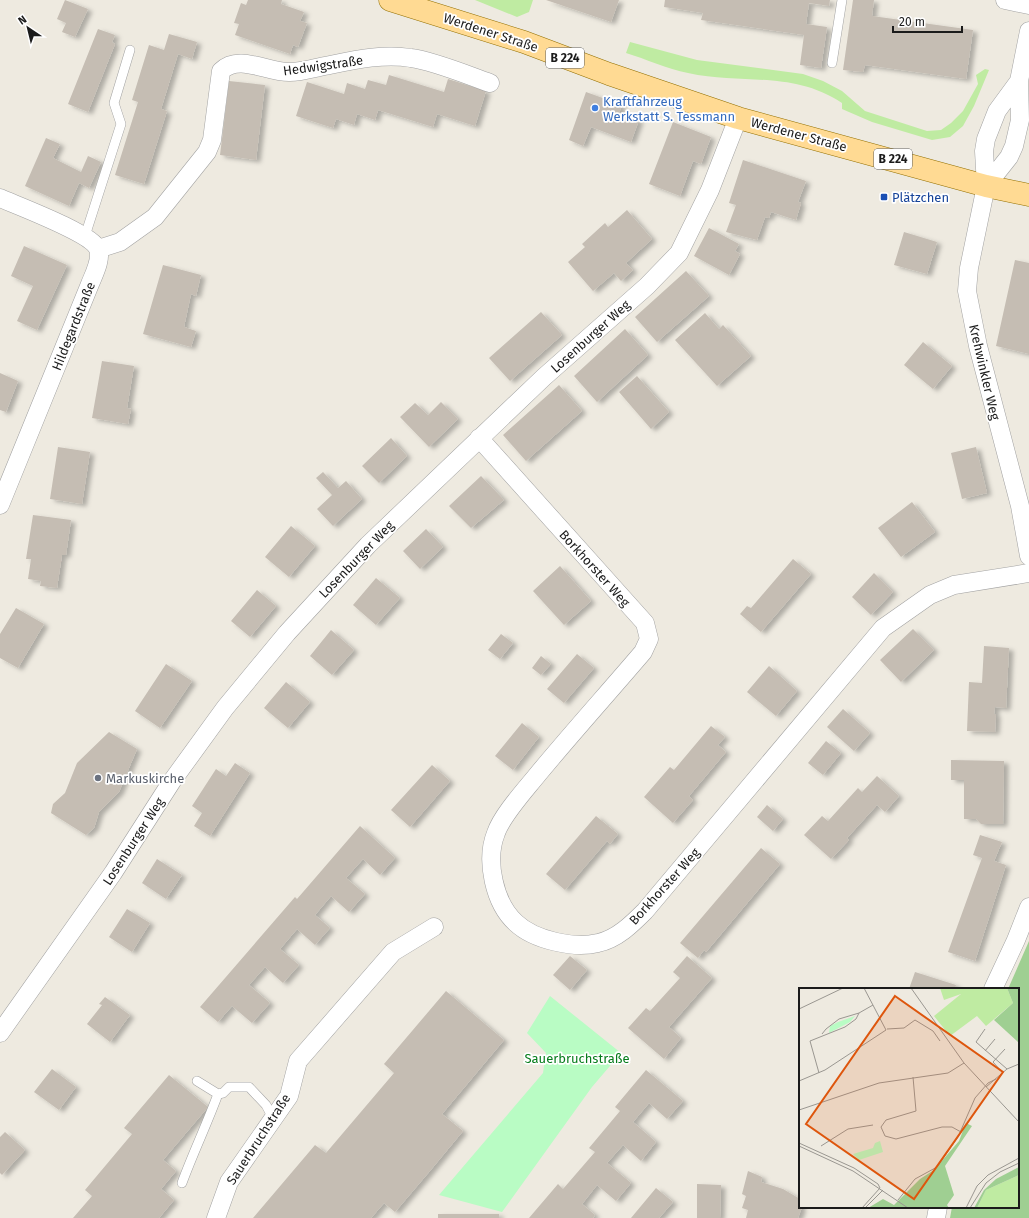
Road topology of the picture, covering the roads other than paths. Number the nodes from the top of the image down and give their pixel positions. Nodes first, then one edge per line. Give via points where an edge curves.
1 (390, 0) edge
2 (842, 0) edge
3 (1005, 0) edge
4 (1029, 5) edge
5 (1029, 31) edge
6 (130, 50) dead end
7 (832, 63) dead end
8 (1019, 82) junction
9 (490, 83) dead end
10 (738, 118) junction
11 (986, 186) junction
12 (1029, 195) edge
13 (0, 198) edge
14 (85, 236) junction
15 (98, 249) junction
16 (479, 438) junction
17 (0, 505) edge
18 (1029, 556) edge
19 (1029, 573) edge
20 (1029, 907) edge
21 (434, 927) dead end
22 (993, 988) edge
23 (0, 1032) edge
24 (197, 1081) dead end
25 (218, 1094) junction
26 (273, 1118) junction
27 (182, 1183) dead end
28 (938, 1208) edge
29 (216, 1218) edge
30 (936, 1218) edge

1 - 10 main road, Werdener Straße / B 224 via 524,42
2 - 7 lane
3 - 4 street
5 - 8 street
6 - 14 lane via 114,103 121,124
8 - 11 street via 997,111 986,139
8 - 11 street via 1020,120 1014,146 1009,157
9 - 15 street, Hedwigstraße via 404,57 362,59 292,72 278,72 244,63 230,64 221,71 212,140 200,161 155,217 120,242
10 - 11 main road, Werdener Straße / B 224
10 - 16 street, Losenburger Weg via 710,190 679,254
11 - 12 main road, Werdener Straße / B 224
11 - 18 street, Krehwinkler Weg via 969,268 967,291 978,346 1020,506
13 - 14 street
14 - 15 street
15 - 17 street, Hildegardstraße via 99,258 90,284
16 - 19 street, Borkhorster Weg via 645,623 649,639 643,652 517,799 496,832 491,853 492,873 499,900 516,923 542,938 563,944 598,943 630,926 883,628 930,595 954,585
16 - 23 street, Losenburger Weg via 368,545 287,633 225,708 172,781 113,873
20 - 22 street
21 - 26 street, Sauerbruchstraße via 393,952 298,1061 289,1096
24 - 25 lane
25 - 26 lane via 229,1087 249,1087 266,1105
25 - 27 lane
26 - 29 street, Sauerbruchstraße via 229,1182
28 - 30 street

